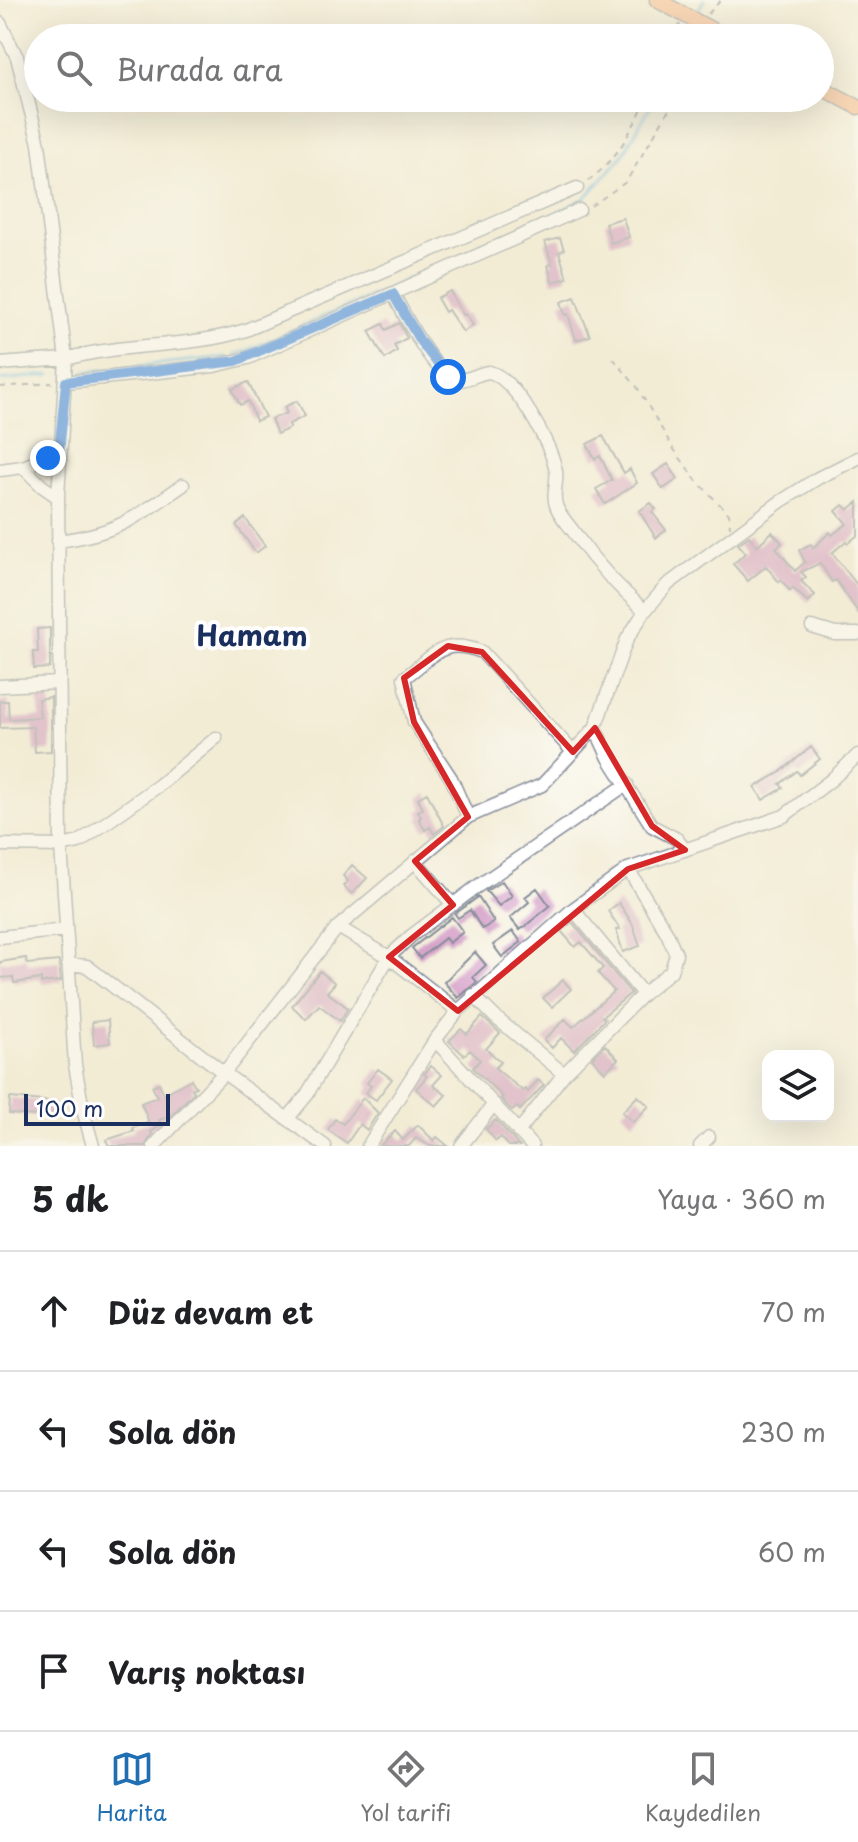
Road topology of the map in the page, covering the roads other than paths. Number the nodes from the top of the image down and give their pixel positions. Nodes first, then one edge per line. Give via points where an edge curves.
1 (657, 0) edge
2 (0, 23) edge
3 (701, 24) edge
4 (24, 85) edge
5 (834, 94) edge
6 (858, 107) edge
7 (31, 112) edge
8 (577, 188) road end
9 (579, 210) road end
10 (393, 294) junction
11 (66, 359) junction
12 (0, 364) edge
13 (66, 382) junction
14 (59, 452) junction
15 (858, 458) edge
16 (23, 467) junction
17 (0, 470) edge
18 (183, 485) dead end
19 (58, 497) junction
20 (58, 541) junction
21 (645, 611) junction
22 (812, 627) dead end
23 (858, 634) edge
24 (58, 683) junction
25 (0, 686) edge
26 (595, 728) junction
27 (216, 738) dead end
28 (573, 752) junction
29 (858, 755) edge
30 (627, 784) junction
31 (468, 817) junction
32 (0, 845) edge
33 (61, 846) junction
34 (685, 850) junction
35 (415, 861) junction
36 (628, 869) junction
37 (453, 905) junction
38 (573, 909) junction
39 (338, 927) junction
40 (65, 930) junction
41 (0, 937) edge
42 (389, 957) junction
43 (68, 964) junction
44 (643, 994) junction
45 (473, 995) junction
46 (458, 1011) junction
47 (435, 1040) junction
48 (224, 1073) junction
49 (564, 1074) junction
50 (494, 1104) junction
51 (289, 1117) junction
52 (518, 1132) junction
53 (93, 1146) edge
54 (154, 1146) edge
55 (325, 1146) edge
56 (368, 1146) edge
57 (461, 1146) edge
58 (532, 1146) edge

1 - 3 main road
2 - 4 street
5 - 6 main road
7 - 11 street
8 - 11 street via 246,330 201,342
9 - 10 street
10 - 13 street via 236,361
10 - 21 street via 448,377 462,380 489,372 506,380 554,463 560,513 607,575
11 - 12 street
11 - 13 street
13 - 14 street
14 - 16 street
14 - 19 street
15 - 21 street via 780,502 667,585
16 - 17 street
16 - 19 street
18 - 20 street via 120,527
19 - 20 street
20 - 24 street
21 - 26 street via 627,639
22 - 23 street
24 - 25 street
24 - 33 street
26 - 28 street
26 - 30 street
27 - 33 street via 87,838
28 - 31 street via 542,785
28 - 31 street via 482,652 448,646 404,678 414,722 451,778
29 - 34 street via 784,816
30 - 34 street via 652,826 677,839
30 - 37 street
31 - 35 street
32 - 33 street
33 - 40 street
34 - 36 street
35 - 37 street
35 - 39 street
36 - 38 street
36 - 44 street via 676,954 671,971
37 - 42 street
38 - 44 street
38 - 45 street
39 - 42 street
39 - 48 street
40 - 41 street
40 - 43 street
42 - 46 street
42 - 51 street
43 - 48 street via 87,966
43 - 53 street via 78,1086
44 - 49 street
45 - 46 street
45 - 49 street
46 - 47 street
47 - 50 street
47 - 56 street
48 - 51 street
48 - 54 street
49 - 52 street
50 - 52 street
50 - 57 street
51 - 55 street
52 - 58 street

